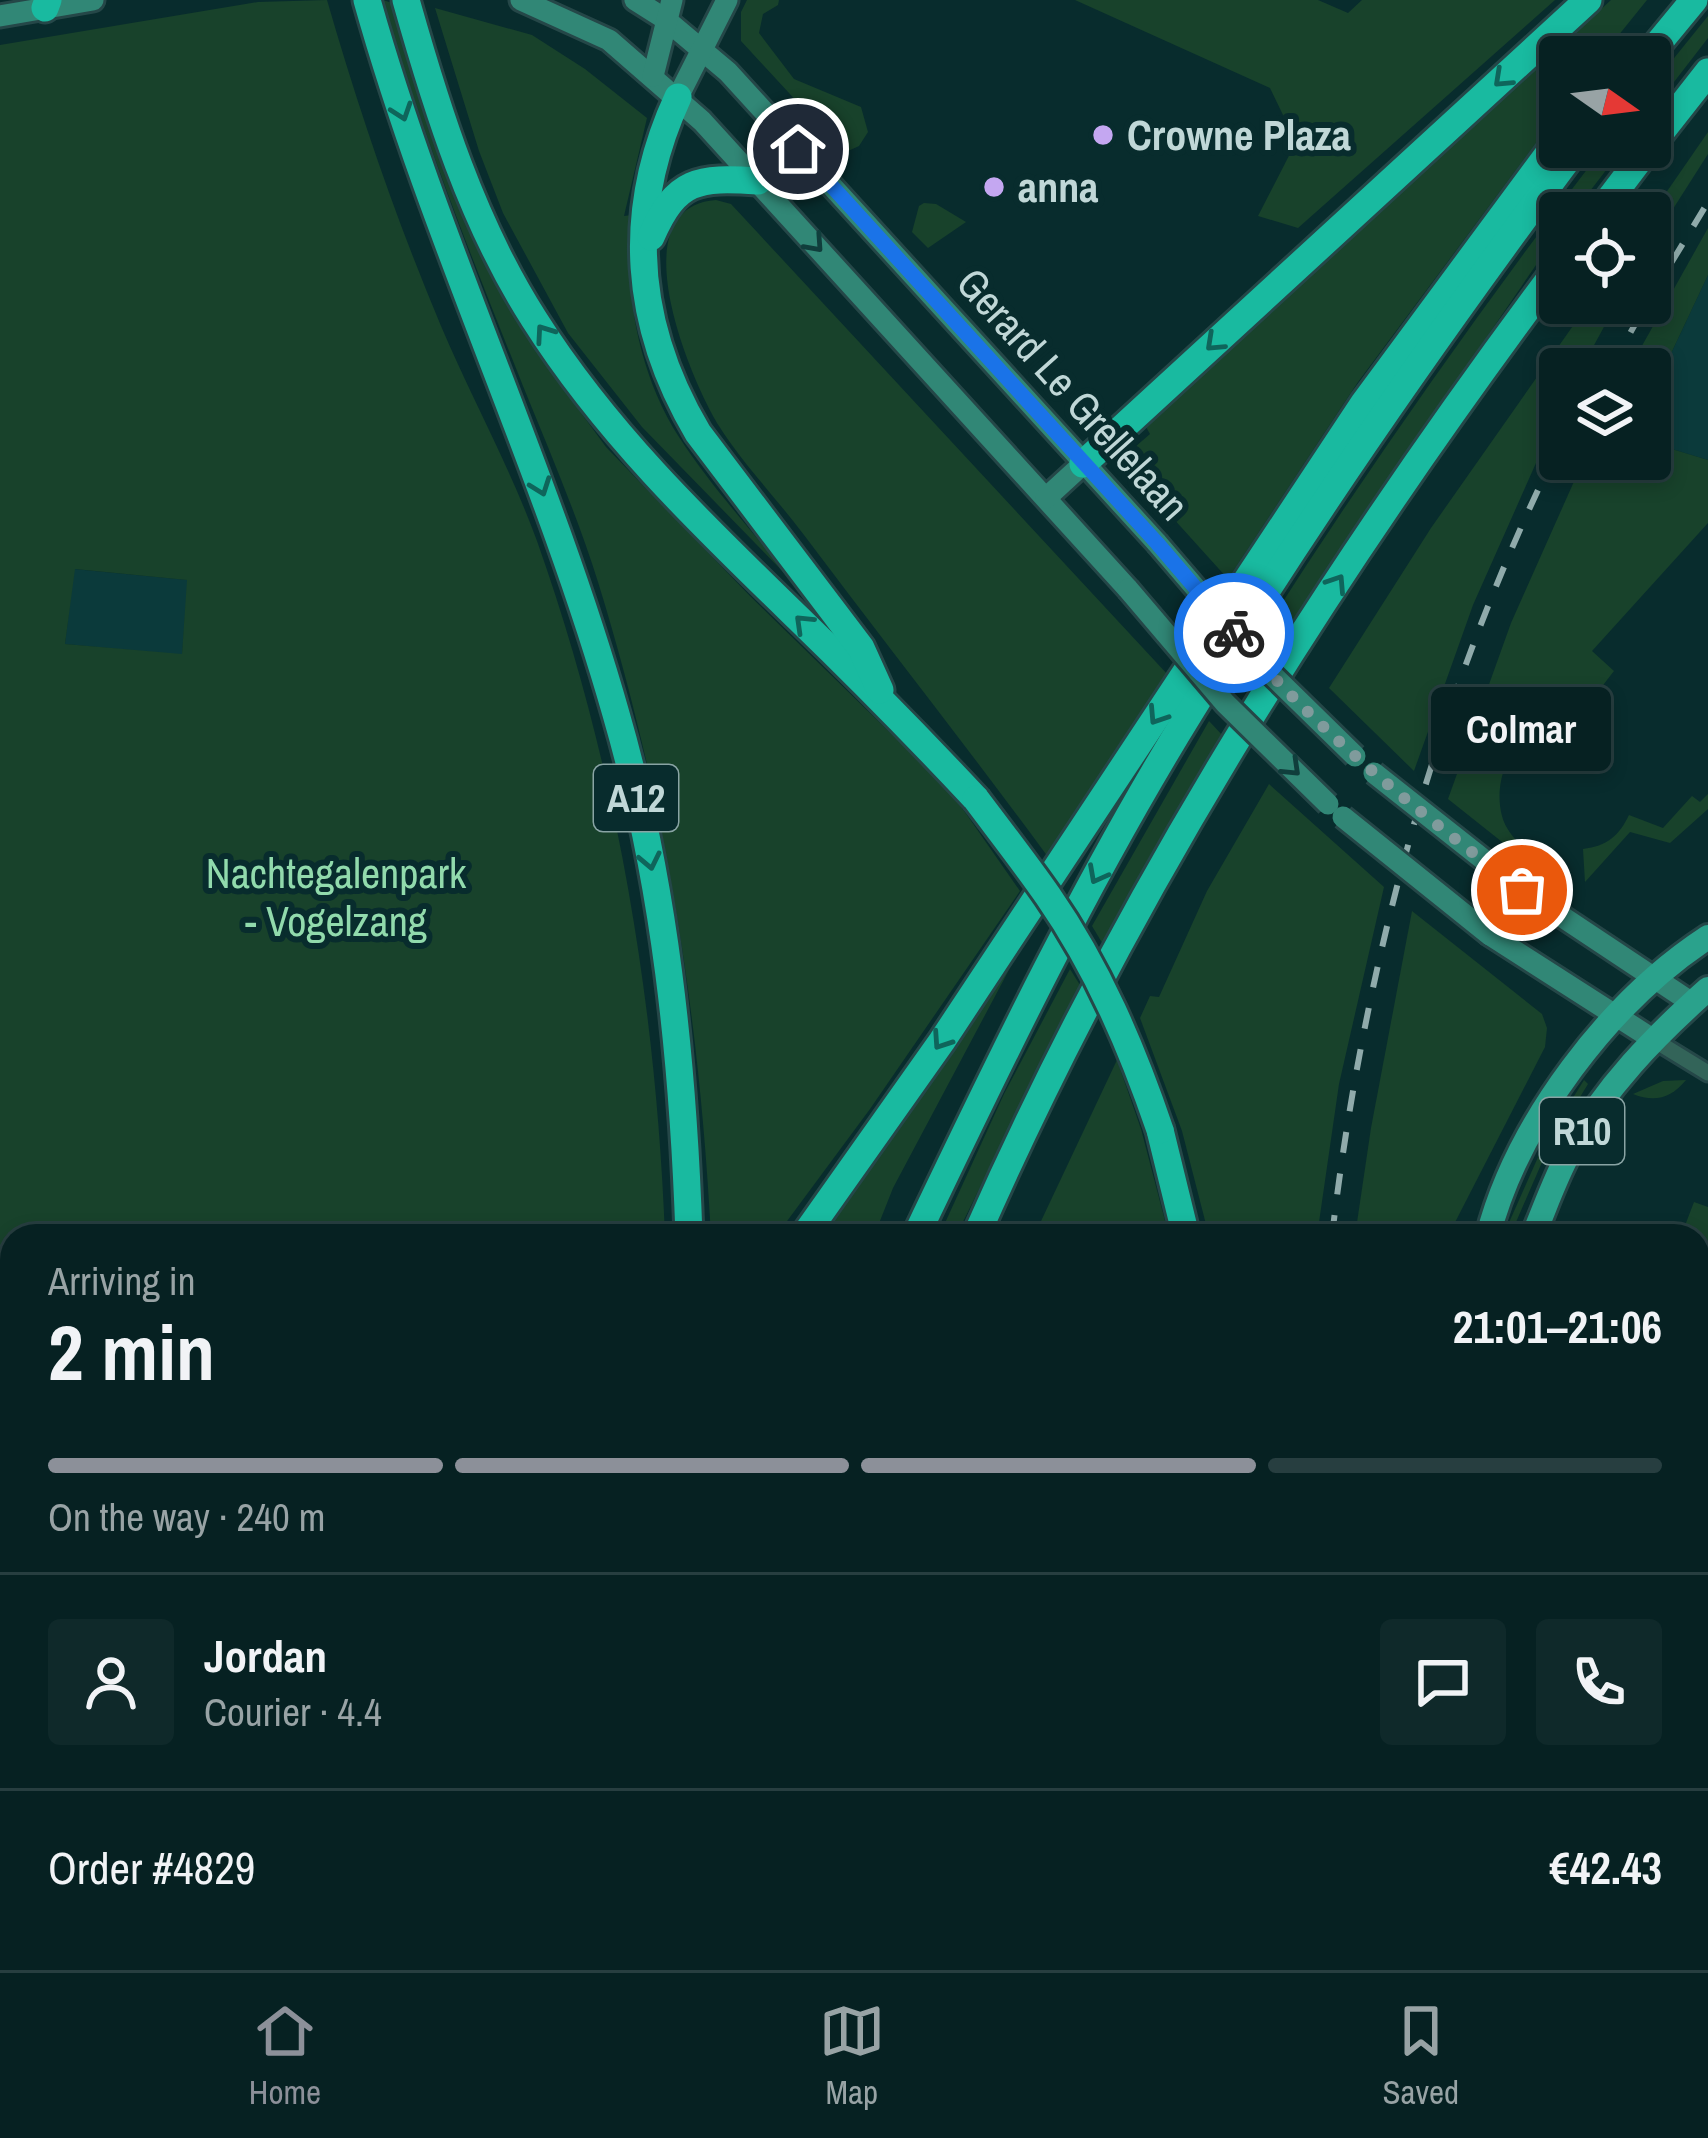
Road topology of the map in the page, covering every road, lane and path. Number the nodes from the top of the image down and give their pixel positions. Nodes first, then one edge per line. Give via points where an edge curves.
1 (93, 0) edge
2 (367, 0) edge
3 (406, 0) edge
4 (520, 0) edge
5 (635, 0) edge
6 (727, 0) edge
7 (1588, 0) edge
8 (1694, 0) edge
9 (47, 4) edge
10 (668, 10) edge
11 (0, 16) edge
12 (1664, 36) edge
13 (701, 49) junction
14 (1708, 72) edge
15 (653, 76) junction
16 (678, 97) junction
17 (1671, 118) edge
18 (1539, 166) edge
19 (1561, 168) edge
20 (758, 181) junction
21 (642, 257) junction
22 (1539, 295) edge
23 (1083, 464) junction
24 (1046, 498) junction
25 (887, 704) junction
26 (1708, 938) edge
27 (1653, 977) junction
28 (1703, 1001) edge
29 (1612, 1015) junction
30 (1654, 1040) junction
31 (1708, 1073) edge
32 (1497, 1199) junction
33 (688, 1224) edge
34 (812, 1224) edge
35 (922, 1224) edge
36 (982, 1224) edge
37 (1183, 1224) edge
38 (1481, 1224) edge
39 (1491, 1224) edge
40 (1538, 1224) edge

1 - 9 street
2 -> 33 highway, A12 via 617,716 653,872 674,1015
25 -> 3 highway via 647,468 534,319 487,235
4 - 15 street via 608,40
5 - 10 street, Gerard Le Grellelaan
6 - 13 street
7 -> 23 highway
8 - 12 highway
9 - 11 street
10 - 13 street, Gerard Le Grellelaan
10 - 15 street
13 - 16 street
13 - 23 street, Gerard Le Grellelaan
14 - 17 highway
15 - 16 street
16 - 20 street
16 - 21 highway via 653,163
18 -> 34 highway via 1364,403
19 -> 35 highway via 1336,484 1189,713 1004,1051
20 - 21 highway via 709,179 682,188
20 -> 24 street
21 - 25 highway via 650,319 681,405 861,648
36 -> 22 highway via 1079,1024 1262,698
23 - 24 street
23 - 27 street, Gerard Le Grellelaan, bridge via 1258,661 1355,756 1522,890
24 -> 29 street, bridge via 1225,703 1328,804 1490,935
25 - 37 highway, bridge via 976,799 1086,958 1132,1050
26 - 27 main road, R10
27 - 28 street, Gerard Le Grellelaan
27 - 29 main road, R10
28 - 30 main road, R10
29 - 30 street
29 - 32 main road, R10 via 1543,1114
30 - 31 street
30 - 40 main road, R10 via 1583,1129
32 - 38 main road
32 - 39 main road, R10

